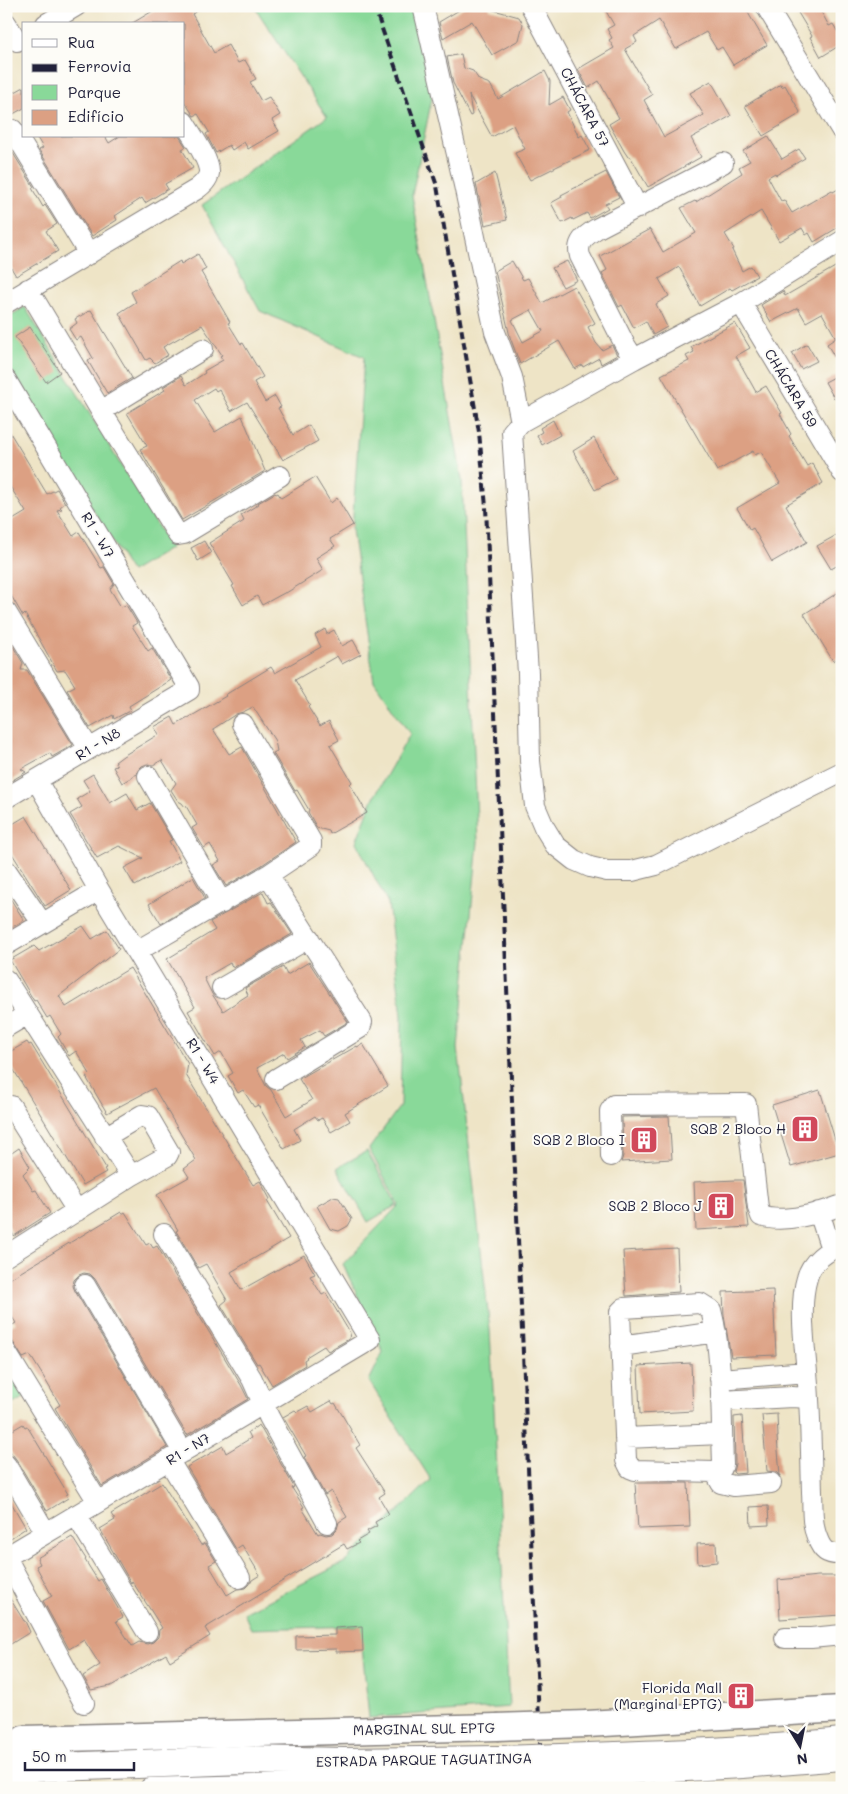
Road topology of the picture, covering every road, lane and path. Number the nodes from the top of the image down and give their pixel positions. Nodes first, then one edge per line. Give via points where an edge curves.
1 (76, 6) edge
2 (423, 6) edge
3 (531, 6) edge
4 (766, 6) edge
5 (6, 22) edge
6 (49, 22) edge
7 (16, 41) edge
8 (185, 124) edge
9 (13, 130) dead end
10 (842, 131) edge
11 (722, 163) dead end
12 (638, 208) junction
13 (842, 241) edge
14 (89, 254) junction
15 (28, 290) junction
16 (6, 303) edge
17 (741, 303) junction
18 (203, 349) dead end
19 (634, 359) junction
20 (6, 380) edge
21 (101, 411) junction
22 (520, 422) junction
23 (842, 472) edge
24 (280, 476) dead end
25 (6, 612) edge
26 (189, 690) joint
27 (242, 724) dead end
28 (89, 749) junction
29 (842, 772) edge
30 (148, 776) dead end
31 (36, 781) junction
32 (6, 798) edge
33 (6, 870) edge
34 (268, 876) junction
35 (100, 890) junction
36 (222, 903) junction
37 (42, 924) junction
38 (309, 938) junction
39 (6, 945) edge
40 (136, 952) junction
41 (6, 980) edge
42 (222, 988) dead end
43 (28, 1014) junction
44 (6, 1028) edge
45 (276, 1079) dead end
46 (8, 1104) edge
47 (105, 1137) junction
48 (611, 1156) dead end
49 (130, 1176) junction
50 (77, 1211) junction
51 (835, 1212) edge
52 (164, 1234) dead end
53 (836, 1247) edge
54 (6, 1256) edge
55 (85, 1285) dead end
56 (716, 1332) junction
57 (370, 1340) joint
58 (621, 1346) junction
59 (6, 1352) edge
60 (807, 1372) junction
61 (778, 1374) junction
62 (720, 1379) junction
63 (780, 1398) junction
64 (809, 1398) junction
65 (721, 1402) junction
66 (264, 1403) junction
67 (722, 1434) junction
68 (625, 1438) junction
69 (176, 1456) junction
70 (6, 1465) edge
71 (715, 1472) junction
72 (771, 1483) dead end
73 (98, 1502) junction
74 (76, 1515) junction
75 (326, 1523) dead end
76 (46, 1533) junction
77 (842, 1554) edge
78 (6, 1557) edge
79 (240, 1578) dead end
80 (147, 1632) dead end
81 (842, 1634) edge
82 (785, 1638) dead end
83 (84, 1703) dead end
84 (842, 1709) edge
85 (842, 1736) edge
86 (6, 1739) edge
87 (842, 1742) edge
88 (797, 1747) junction
89 (6, 1748) edge
90 (242, 1760) junction
91 (842, 1760) edge
92 (591, 1766) junction
93 (6, 1769) edge
94 (499, 1769) junction
95 (150, 1788) edge

1 - 6 street
2 - 22 street via 495,332 512,377
3 - 12 street, CHÁCARA 57
4 - 10 street
5 - 7 street
8 - 14 street via 208,165 205,183
9 - 14 street
11 - 12 street
12 - 19 street via 596,229 584,238 578,250
13 - 17 street
14 - 15 street
15 - 16 street
15 - 21 street
17 - 19 street
17 - 23 street, CHÁCARA 59
18 - 21 street
19 - 22 street
20 - 26 street, R1 - W7
21 - 24 street via 178,535
22 - 29 street via 512,432 528,673 530,761 535,806 555,845 574,860 607,871 632,871 656,865
25 - 28 street
26 - 28 street, R1 - N8
27 - 34 street via 311,841 308,849
28 - 31 street, R1 - N8
30 - 36 street
31 - 32 street, R1 - N8
31 - 35 street, R1 - W4
33 - 37 street
34 - 36 street
34 - 38 street
35 - 37 street
35 - 40 street, R1 - W4
36 - 40 street
37 - 39 street
38 - 42 street
38 - 45 street via 362,1025
40 - 57 street, R1 - W4
41 - 43 street
43 - 44 street
43 - 47 street
46 - 50 street
47 - 49 street
47 - 49 street via 142,1114 148,1116 169,1152
48 - 51 street via 610,1111 614,1104 746,1104 761,1216 769,1219
49 - 50 street
50 - 54 street
51 - 53 street
52 - 66 street
53 - 60 street via 813,1266 807,1277 804,1306
55 - 69 street
56 - 58 street
56 - 58 street via 711,1310 700,1302 624,1308 619,1315
56 - 62 street
57 - 66 street, R1 - N7
58 - 68 street
59 - 73 street
60 - 61 street
60 - 64 street
61 - 62 street
61 - 63 street
62 - 65 street
63 - 64 street
63 - 65 street
64 - 77 street via 814,1526 822,1549 831,1555
65 - 67 street
66 - 69 street, R1 - N7
66 - 75 street
67 - 68 street
67 - 71 street via 723,1464
68 - 71 street via 626,1460 635,1470
69 - 73 street, R1 - N7
69 - 79 street
70 - 76 street
71 - 72 street via 721,1483 734,1486
73 - 74 street, R1 - N7
74 - 76 street, R1 - N7
74 - 80 street
76 - 78 street, R1 - N7
78 - 83 street
81 - 82 street
84 - 86 main road, MARGINAL SUL EPTG, bridge via 587,1724
85 - 88 highway
87 - 88 highway, ESTRADA PARQUE TAGUATINGA
88 - 92 highway, ESTRADA PARQUE TAGUATINGA via 696,1753
89 - 90 highway via 194,1755
90 - 93 highway, ESTRADA PARQUE TAGUATINGA
90 - 94 highway, ESTRADA PARQUE TAGUATINGA via 372,1762
91 - 92 street via 742,1768
92 - 94 highway, ESTRADA PARQUE TAGUATINGA, bridge
94 - 95 street

